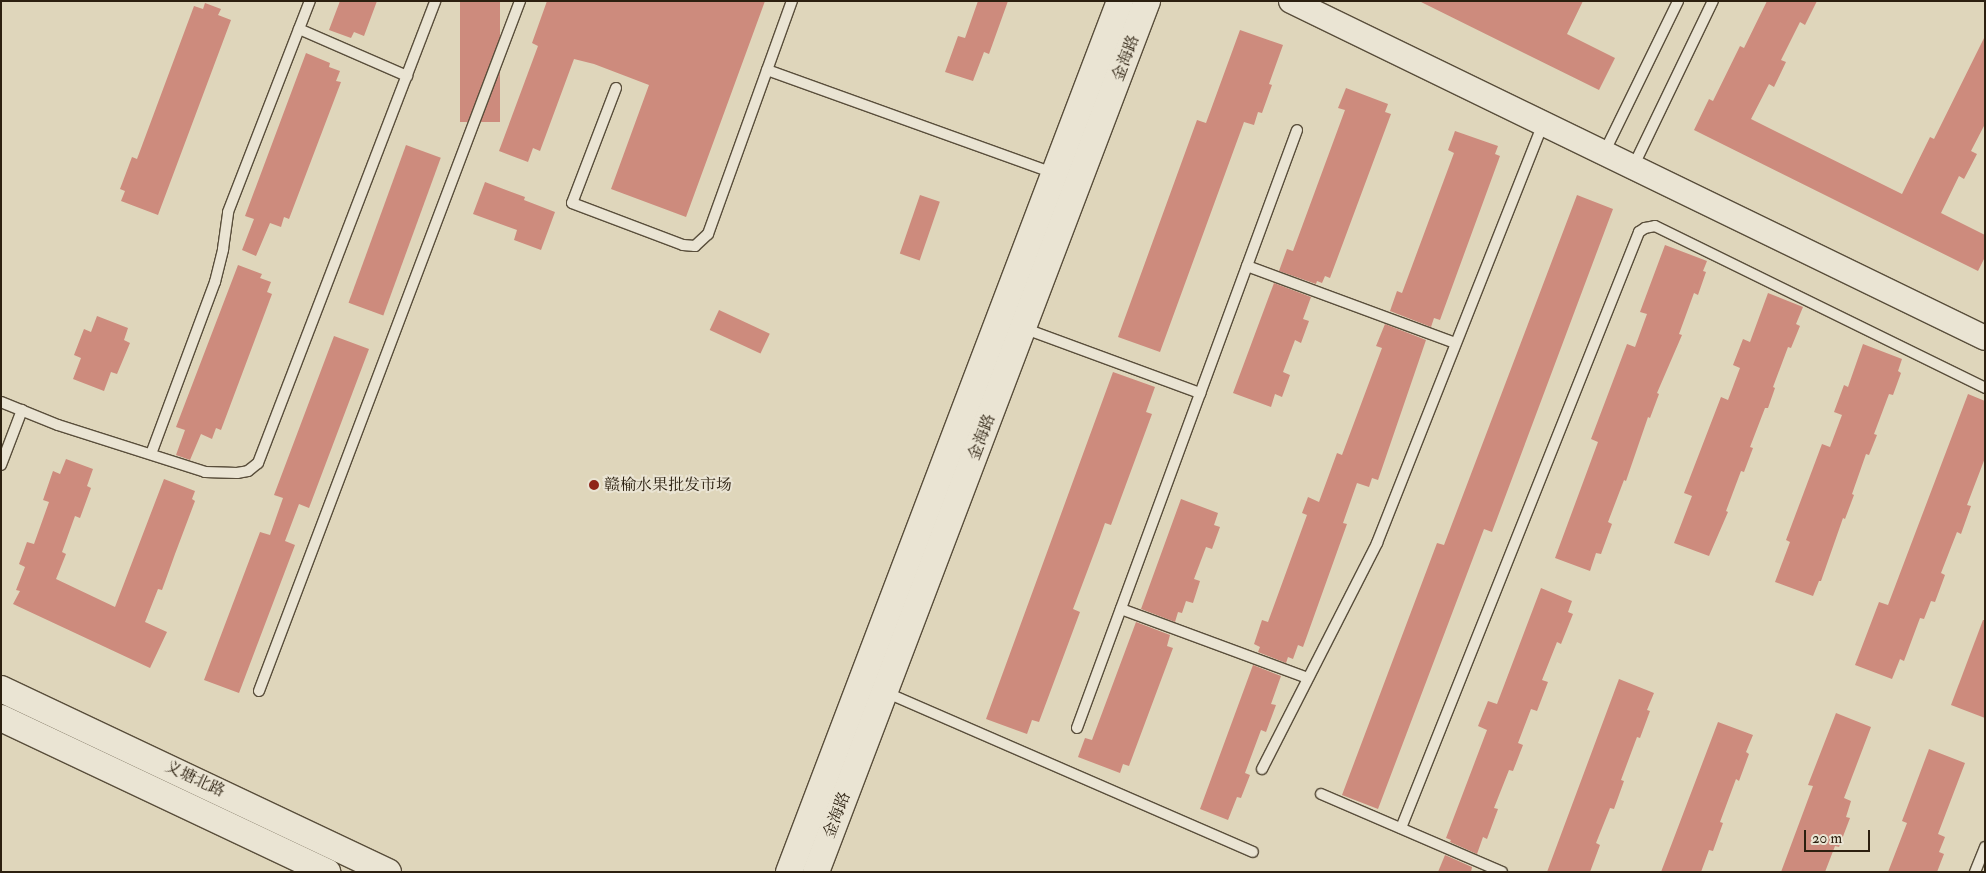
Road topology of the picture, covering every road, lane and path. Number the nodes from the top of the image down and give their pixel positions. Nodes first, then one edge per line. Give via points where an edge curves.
1 (310, 1) edge
2 (435, 1) edge
3 (520, 1) edge
4 (792, 1) edge
5 (1120, 1) edge
6 (1147, 1) edge
7 (1292, 1) edge
8 (1678, 1) edge
9 (1713, 1) edge
10 (299, 29) junction
11 (767, 70) junction
12 (407, 76) junction
13 (616, 88) dead end
14 (1543, 123) junction
15 (1297, 130) dead end
16 (1604, 153) junction
17 (1633, 167) junction
18 (1054, 174) junction
19 (1247, 266) junction
20 (1023, 328) junction
21 (1985, 338) edge
22 (1455, 343) junction
23 (1985, 388) edge
24 (1200, 393) junction
25 (1, 402) edge
26 (22, 410) junction
27 (151, 454) junction
28 (1, 465) edge
29 (1121, 609) junction
30 (1308, 678) junction
31 (1, 688) edge
32 (259, 691) dead end
33 (884, 692) junction
34 (1, 718) edge
35 (1077, 728) dead end
36 (1262, 769) dead end
37 (1321, 794) dead end
38 (1402, 828) junction
39 (1985, 846) edge
40 (1253, 852) dead end
41 (327, 872) edge
42 (388, 872) edge
43 (789, 872) edge
44 (816, 872) edge
45 (1502, 872) edge
46 (1975, 872) edge

1 - 10 lane
2 - 12 lane
3 - 32 lane
4 - 11 lane
5 - 18 main road, 金海路
6 - 20 main road, 金海路
7 - 14 street
8 - 16 lane
9 - 17 lane
10 - 12 lane
10 - 27 lane via 228,212 214,282
11 - 13 lane via 708,234 695,246 684,245 572,203
11 - 18 lane
12 - 27 lane via 258,463 237,473 205,472
14 - 16 street
14 - 22 lane
15 - 19 lane
16 - 17 street
17 - 21 street
18 - 43 main road, 金海路
19 - 22 lane
19 - 24 lane
20 - 24 lane
20 - 33 main road, 金海路
22 - 30 lane via 1377,543
23 - 38 lane via 1655,226 1639,232
24 - 29 lane
25 - 26 lane
26 - 27 lane via 58,425
26 - 28 lane
29 - 30 lane
29 - 35 lane
30 - 36 lane
31 - 42 main road, 义塘北路
33 - 40 lane
33 - 44 main road, 金海路
34 - 41 main road, 义塘北路
37 - 38 lane
38 - 45 lane
39 - 46 lane

